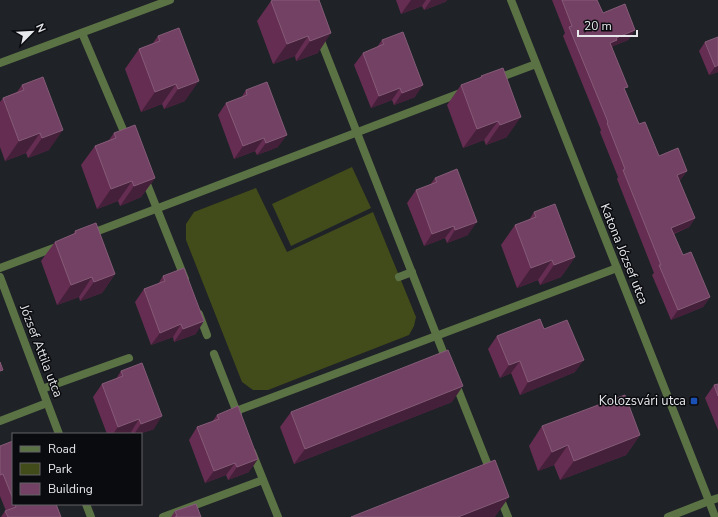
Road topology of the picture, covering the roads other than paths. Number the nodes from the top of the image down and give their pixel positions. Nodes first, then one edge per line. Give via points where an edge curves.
1 (170, 0) edge
2 (511, 0) edge
3 (316, 30) edge
4 (82, 33) junction
5 (0, 63) edge
6 (536, 64) junction
7 (486, 83) edge
8 (472, 89) edge
9 (357, 133) junction
10 (130, 146) edge
11 (143, 174) edge
12 (158, 209) junction
13 (79, 239) edge
14 (64, 244) edge
15 (0, 268) edge
16 (617, 268) junction
17 (412, 272) junction
18 (0, 277) edge
19 (399, 277) dead end
20 (187, 283) edge
21 (195, 306) edge
22 (207, 336) dead end
23 (436, 336) junction
24 (214, 354) dead end
25 (129, 358) dead end
26 (42, 389) junction
27 (47, 403) junction
28 (236, 411) junction
29 (0, 421) edge
30 (242, 425) edge
31 (59, 433) edge
32 (250, 446) edge
33 (263, 480) junction
34 (718, 498) edge
35 (709, 501) junction
36 (86, 505) edge
37 (91, 517) edge
38 (163, 517) edge
39 (278, 517) edge
40 (508, 517) edge
41 (668, 517) edge
42 (715, 517) edge

1 - 4 street
2 - 6 street, Katona József utca
3 - 9 street
4 - 5 street
4 - 10 street
6 - 7 street
6 - 16 street, Katona József utca
8 - 9 street
9 - 12 street
9 - 17 street
11 - 12 street
12 - 13 street
12 - 20 street
14 - 15 street
16 - 23 street
16 - 35 street, Katona József utca
17 - 19 street
17 - 23 street
18 - 26 street, József Attila utca
21 - 22 street
23 - 28 street
23 - 40 street
24 - 28 street
25 - 26 street
26 - 27 street, József Attila utca
27 - 29 street
27 - 31 street, József Attila utca
28 - 30 street
32 - 33 street
33 - 38 street
33 - 39 street
34 - 35 street
35 - 41 street
35 - 42 street, Katona József utca
36 - 37 street

